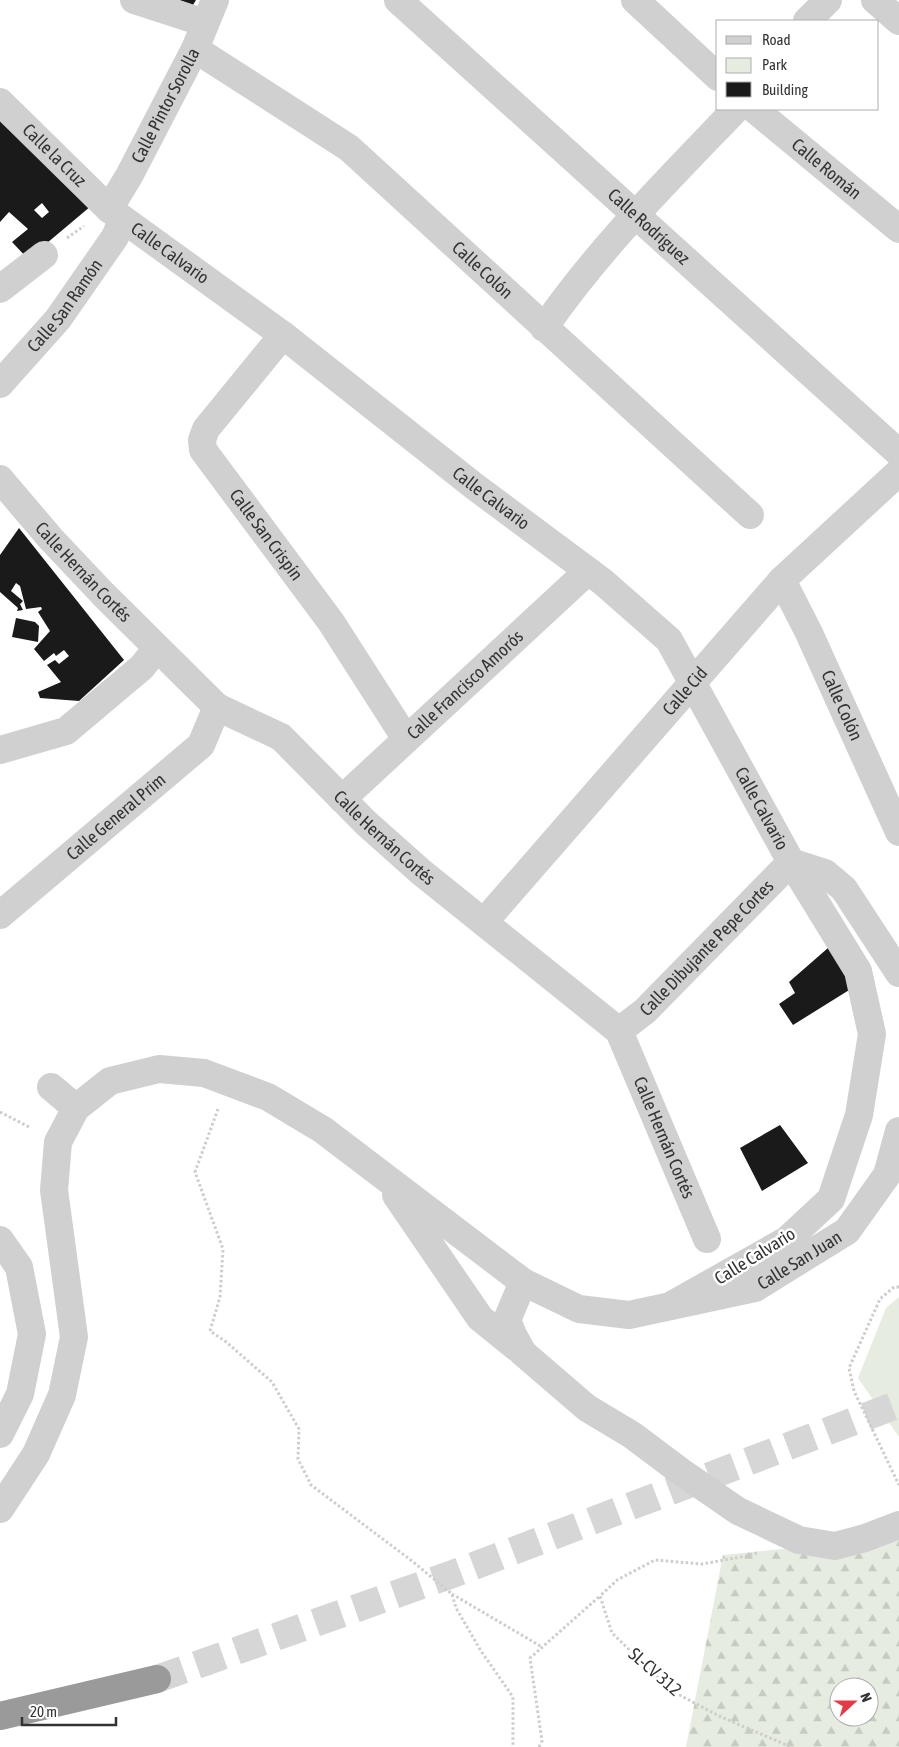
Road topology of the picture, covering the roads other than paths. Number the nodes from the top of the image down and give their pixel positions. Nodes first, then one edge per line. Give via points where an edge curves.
1 (134, 0) edge
2 (398, 0) edge
3 (634, 0) edge
4 (828, 0) edge
5 (875, 0) edge
6 (210, 11) edge
7 (808, 20) edge
8 (899, 21) edge
9 (195, 49) junction
10 (716, 75) edge
11 (0, 102) edge
12 (735, 110) edge
13 (755, 110) edge
14 (635, 214) junction
15 (116, 215) junction
16 (899, 229) edge
17 (44, 255) road end
18 (0, 289) edge
19 (544, 328) junction
20 (283, 335) junction
21 (0, 384) edge
22 (899, 452) edge
23 (899, 472) edge
24 (0, 479) edge
25 (750, 515) dead end
26 (588, 571) junction
27 (782, 580) junction
28 (156, 649) junction
29 (693, 682) junction
30 (217, 707) junction
31 (406, 739) junction
32 (0, 750) edge
33 (342, 799) junction
34 (899, 832) edge
35 (791, 862) junction
36 (0, 915) edge
37 (484, 922) junction
38 (899, 973) edge
39 (620, 1031) junction
40 (51, 1087) dead end
41 (76, 1108) junction
42 (899, 1131) edge
43 (384, 1177) junction
44 (707, 1239) dead end
45 (0, 1240) edge
46 (523, 1282) junction
47 (670, 1306) junction
48 (523, 1353) junction
49 (0, 1434) edge
50 (0, 1509) edge
51 (899, 1525) edge
52 (157, 1678) tunnel mouth
53 (0, 1716) edge

1 - 6 street
2 - 14 street, Calle Rodríguez
3 - 10 street
4 - 7 street
5 - 8 street
6 - 9 street, Calle Pintor Sorolla
9 - 15 street, Calle Pintor Sorolla via 129,176
9 - 19 street, Calle Colón via 349,148
11 - 15 street, Calle la Cruz
12 - 14 street
13 - 16 street, Calle Román
14 - 19 street
14 - 22 street, Calle Rodríguez
15 - 20 street, Calle Calvario
15 - 21 street, Calle San Ramón via 115,237 58,319
17 - 18 street
19 - 25 street, Calle Colón
20 - 26 street, Calle Calvario via 474,486
20 - 31 street, Calle San Crispín via 206,429 203,450 331,622
23 - 27 street, Calle Cid
24 - 28 street, Calle Hernán Cortés via 51,539
26 - 29 street, Calle Calvario via 669,640
26 - 31 street, Calle Francisco Amorós
27 - 29 street, Calle Cid
27 - 34 street, Calle Colón
28 - 30 street, Calle Hernán Cortés
28 - 32 street via 142,667 66,731
29 - 35 street, Calle Calvario
29 - 37 street, Calle Cid
30 - 33 street, Calle Hernán Cortés via 281,737
30 - 36 street, Calle General Prim via 201,745
31 - 33 street, Calle Francisco Amorós
33 - 37 street, Calle Hernán Cortés via 421,872
35 - 38 street, Calle Calvario via 825,873 844,889
35 - 39 street, Calle Dibujante Pepe Cortes via 645,1011
35 - 47 street, Calle Calvario via 858,971 872,1034 859,1115 832,1199 787,1240
37 - 39 street, Calle Hernán Cortés
39 - 44 street, Calle Hernán Cortés
40 - 41 street
41 - 43 street, Calle San Juan via 110,1081 159,1069 204,1073 268,1097 323,1130
41 - 50 street via 58,1142 54,1190 74,1337 62,1395 36,1454
42 - 47 street, Calle San Juan via 887,1175 848,1231 755,1288
43 - 46 street, Calle San Juan
43 - 48 street via 480,1318
45 - 49 street via 19,1267 32,1334 20,1394
46 - 47 street, Calle San Juan via 579,1309 629,1315
46 - 48 street via 507,1320
48 - 51 street via 587,1408 738,1511 799,1540 835,1546
52 - 53 highway

